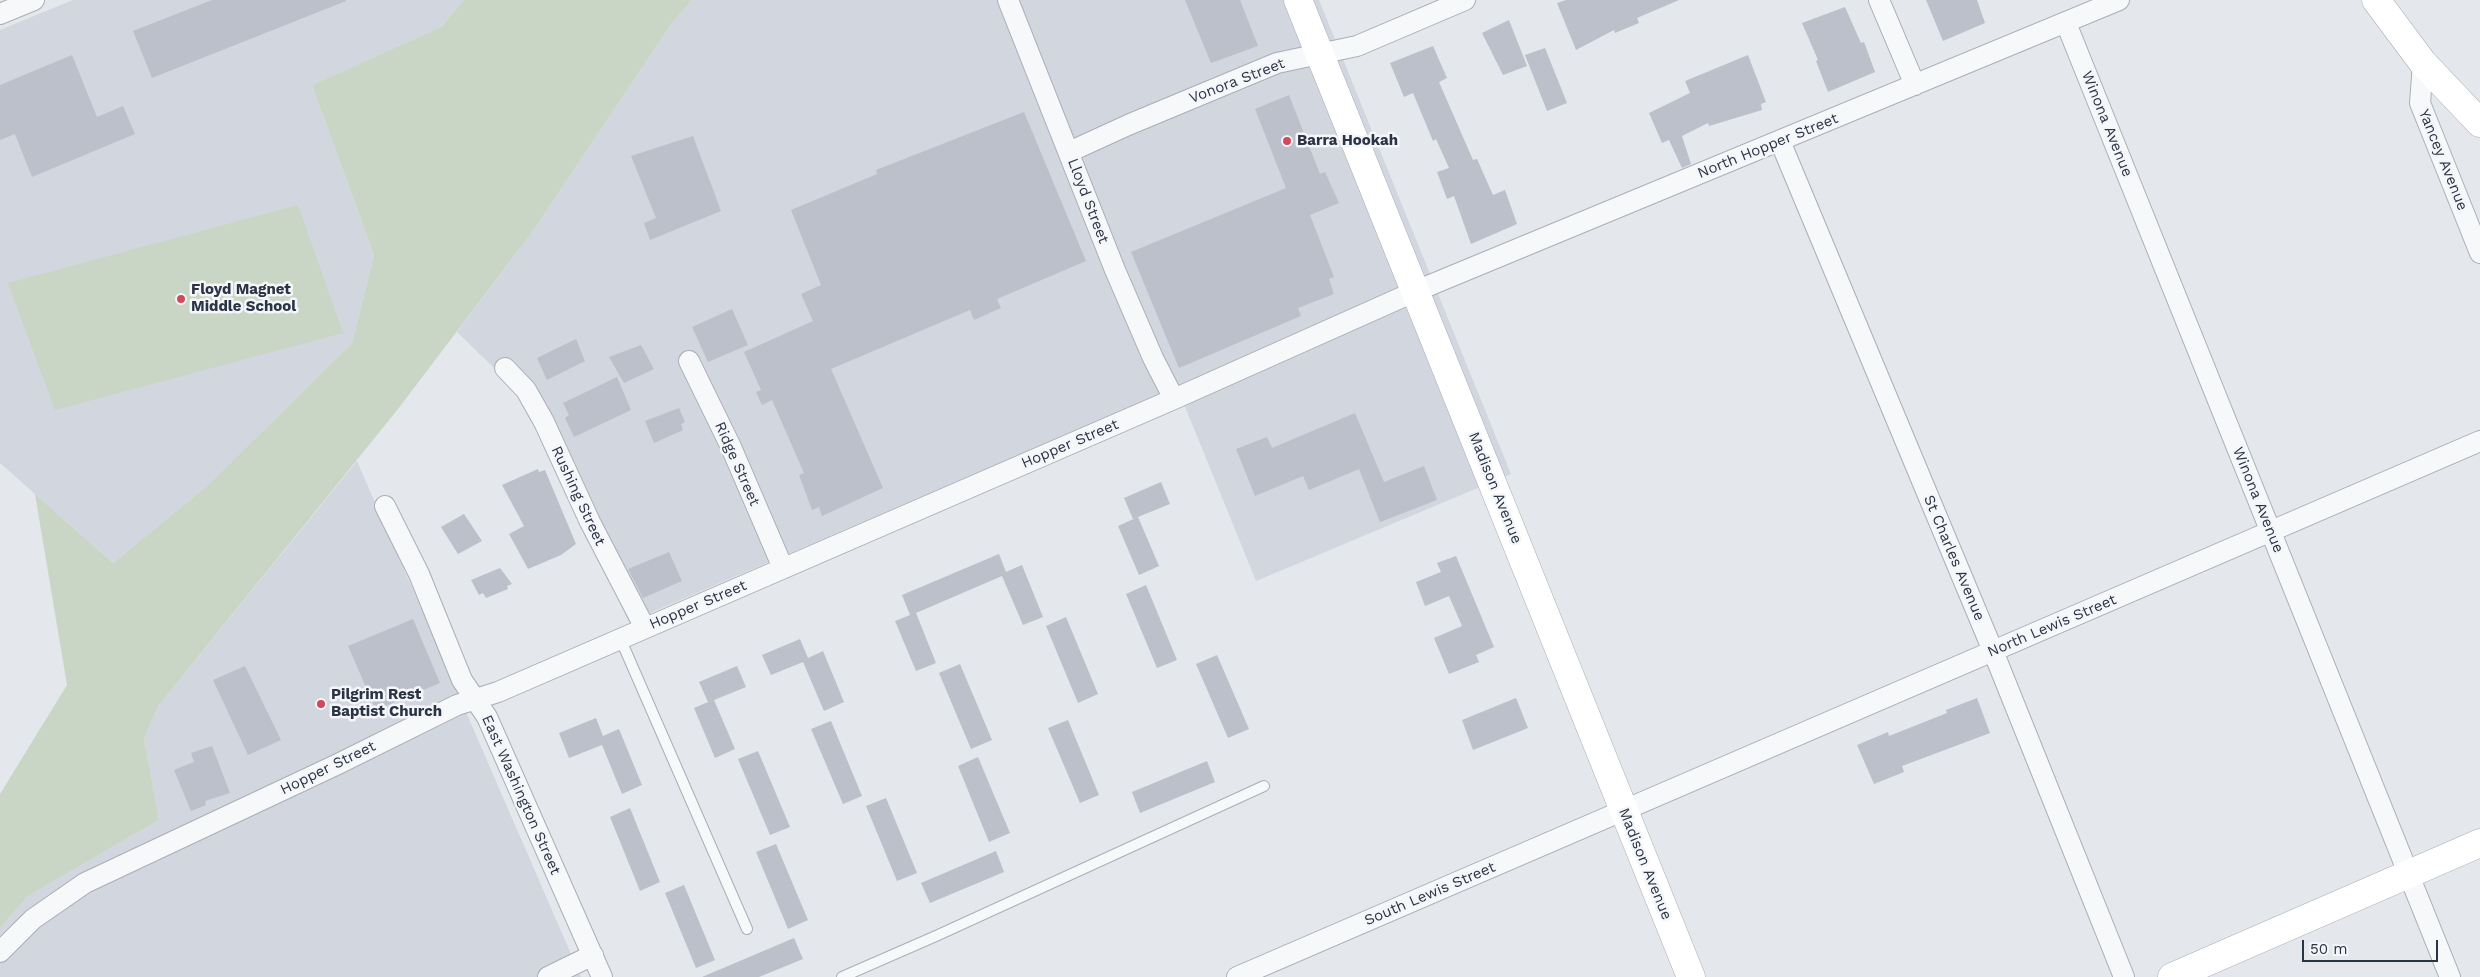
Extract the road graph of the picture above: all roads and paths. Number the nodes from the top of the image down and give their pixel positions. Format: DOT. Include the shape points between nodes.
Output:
graph roads {
  1 [pos="34,0"];
  2 [pos="1008,0"];
  3 [pos="1298,0"];
  4 [pos="1465,0"];
  5 [pos="1879,0"];
  6 [pos="2120,0"];
  7 [pos="2376,0"];
  8 [pos="0,14"];
  9 [pos="2066,23"];
  10 [pos="1319,53"];
  11 [pos="2422,63"];
  12 [pos="1915,85"];
  13 [pos="2480,123"];
  14 [pos="1780,141"];
  15 [pos="1069,152"];
  16 [pos="2480,253"];
  17 [pos="1416,291"];
  18 [pos="689,361"];
  19 [pos="505,368"];
  20 [pos="1174,399"];
  21 [pos="2480,441"];
  22 [pos="386,506"];
  23 [pos="2271,532"];
  24 [pos="783,568"];
  25 [pos="645,628"];
  26 [pos="620,638"];
  27 [pos="1993,651"];
  28 [pos="475,700"];
  29 [pos="1264,786"];
  30 [pos="1624,810"];
  31 [pos="2480,843"];
  32 [pos="2408,874"];
  33 [pos="746,928"];
  34 [pos="0,952"];
  35 [pos="593,955"];
  36 [pos="548,977"];
  37 [pos="602,977"];
  38 [pos="842,977"];
  39 [pos="1237,977"];
  40 [pos="1691,977"];
  41 [pos="2124,977"];
  42 [pos="2172,977"];
  43 [pos="2450,977"];
  1 -- 8 [label="street"];
  2 -- 15 [label="street, Lloyd Street"];
  3 -- 10 [label="main road, Madison Avenue"];
  4 -- 10 [label="street, Vonora Street" via="1356,46"];
  5 -- 12 [label="street"];
  6 -- 9 [label="street, North Hopper Street"];
  7 -- 11 [label="main road"];
  9 -- 12 [label="street, North Hopper Street"];
  9 -- 23 [label="street, Winona Avenue"];
  10 -- 15 [label="street, Vonora Street" via="1278,63 1128,124"];
  10 -- 17 [label="main road, Madison Avenue"];
  11 -- 13 [label="main road"];
  11 -- 16 [label="street, Yancey Avenue" via="2420,103"];
  12 -- 14 [label="street, North Hopper Street"];
  14 -- 17 [label="street, North Hopper Street"];
  14 -- 27 [label="street, St Charles Avenue"];
  15 -- 20 [label="street, Lloyd Street" via="1115,270"];
  17 -- 20 [label="street, Hopper Street"];
  17 -- 30 [label="main road, Madison Avenue"];
  18 -- 24 [label="street, Ridge Street" via="732,447"];
  19 -- 25 [label="street, Rushing Street" via="526,390 544,422 590,522"];
  20 -- 24 [label="street, Hopper Street"];
  21 -- 23 [label="street, North Lewis Street"];
  22 -- 28 [label="street, East Washington Street" via="419,574 462,680"];
  23 -- 27 [label="street, North Lewis Street"];
  23 -- 32 [label="street, Winona Avenue"];
  24 -- 25 [label="street, Hopper Street"];
  25 -- 26 [label="street, Hopper Street"];
  26 -- 28 [label="street, Hopper Street"];
  26 -- 33 [label="lane"];
  27 -- 30 [label="street, North Lewis Street"];
  27 -- 41 [label="street, St Charles Avenue"];
  28 -- 34 [label="street, Hopper Street" via="457,705 85,883 33,919"];
  28 -- 35 [label="street, East Washington Street" via="487,717"];
  29 -- 38 [label="lane"];
  30 -- 39 [label="street, South Lewis Street"];
  30 -- 40 [label="main road, Madison Avenue"];
  31 -- 32 [label="main road"];
  32 -- 42 [label="main road"];
  32 -- 43 [label="street, Winona Avenue"];
  35 -- 36 [label="street"];
  35 -- 37 [label="street, East Washington Street"];
}
